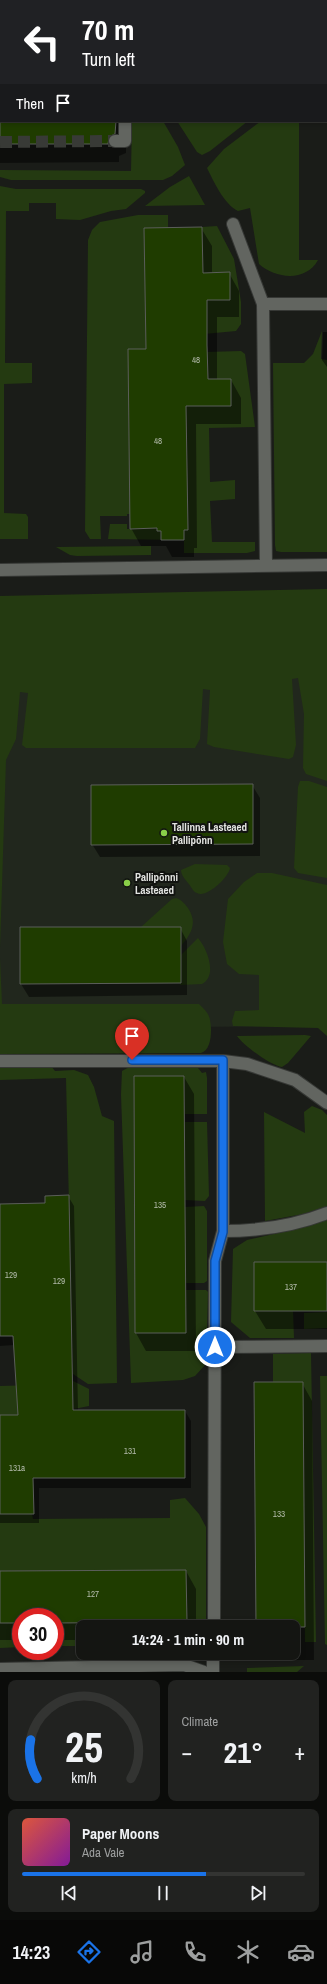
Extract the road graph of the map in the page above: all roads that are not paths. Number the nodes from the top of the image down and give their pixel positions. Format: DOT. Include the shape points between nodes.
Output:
graph roads {
  1 [pos="125,122"];
  2 [pos="115,141"];
  3 [pos="233,224"];
  4 [pos="263,304"];
  5 [pos="327,304"];
  6 [pos="266,565"];
  7 [pos="327,565"];
  8 [pos="0,570"];
  9 [pos="223,1060"];
  10 [pos="0,1061"];
  11 [pos="327,1103"];
  12 [pos="327,1213"];
  13 [pos="223,1232"];
  14 [pos="327,1346"];
  15 [pos="215,1347"];
  16 [pos="214,1620"];
  17 [pos="214,1660"];
  18 [pos="0,1670"];
  19 [pos="204,1672"];
  20 [pos="213,1672"];
  1 -- 2 [label="street" via="125,141"];
  3 -- 4 [label="street"];
  4 -- 5 [label="street"];
  4 -- 6 [label="street"];
  6 -- 7 [label="street"];
  6 -- 8 [label="street"];
  9 -- 10 [label="street"];
  9 -- 11 [label="street" via="247,1064 295,1080"];
  9 -- 13 [label="street"];
  12 -- 13 [label="street" via="259,1231"];
  13 -- 15 [label="street" via="215,1261"];
  14 -- 15 [label="street"];
  15 -- 16 [label="street"];
  17 -- 20 [label="street"];
  18 -- 19 [label="street" via="184,1665"];
}
